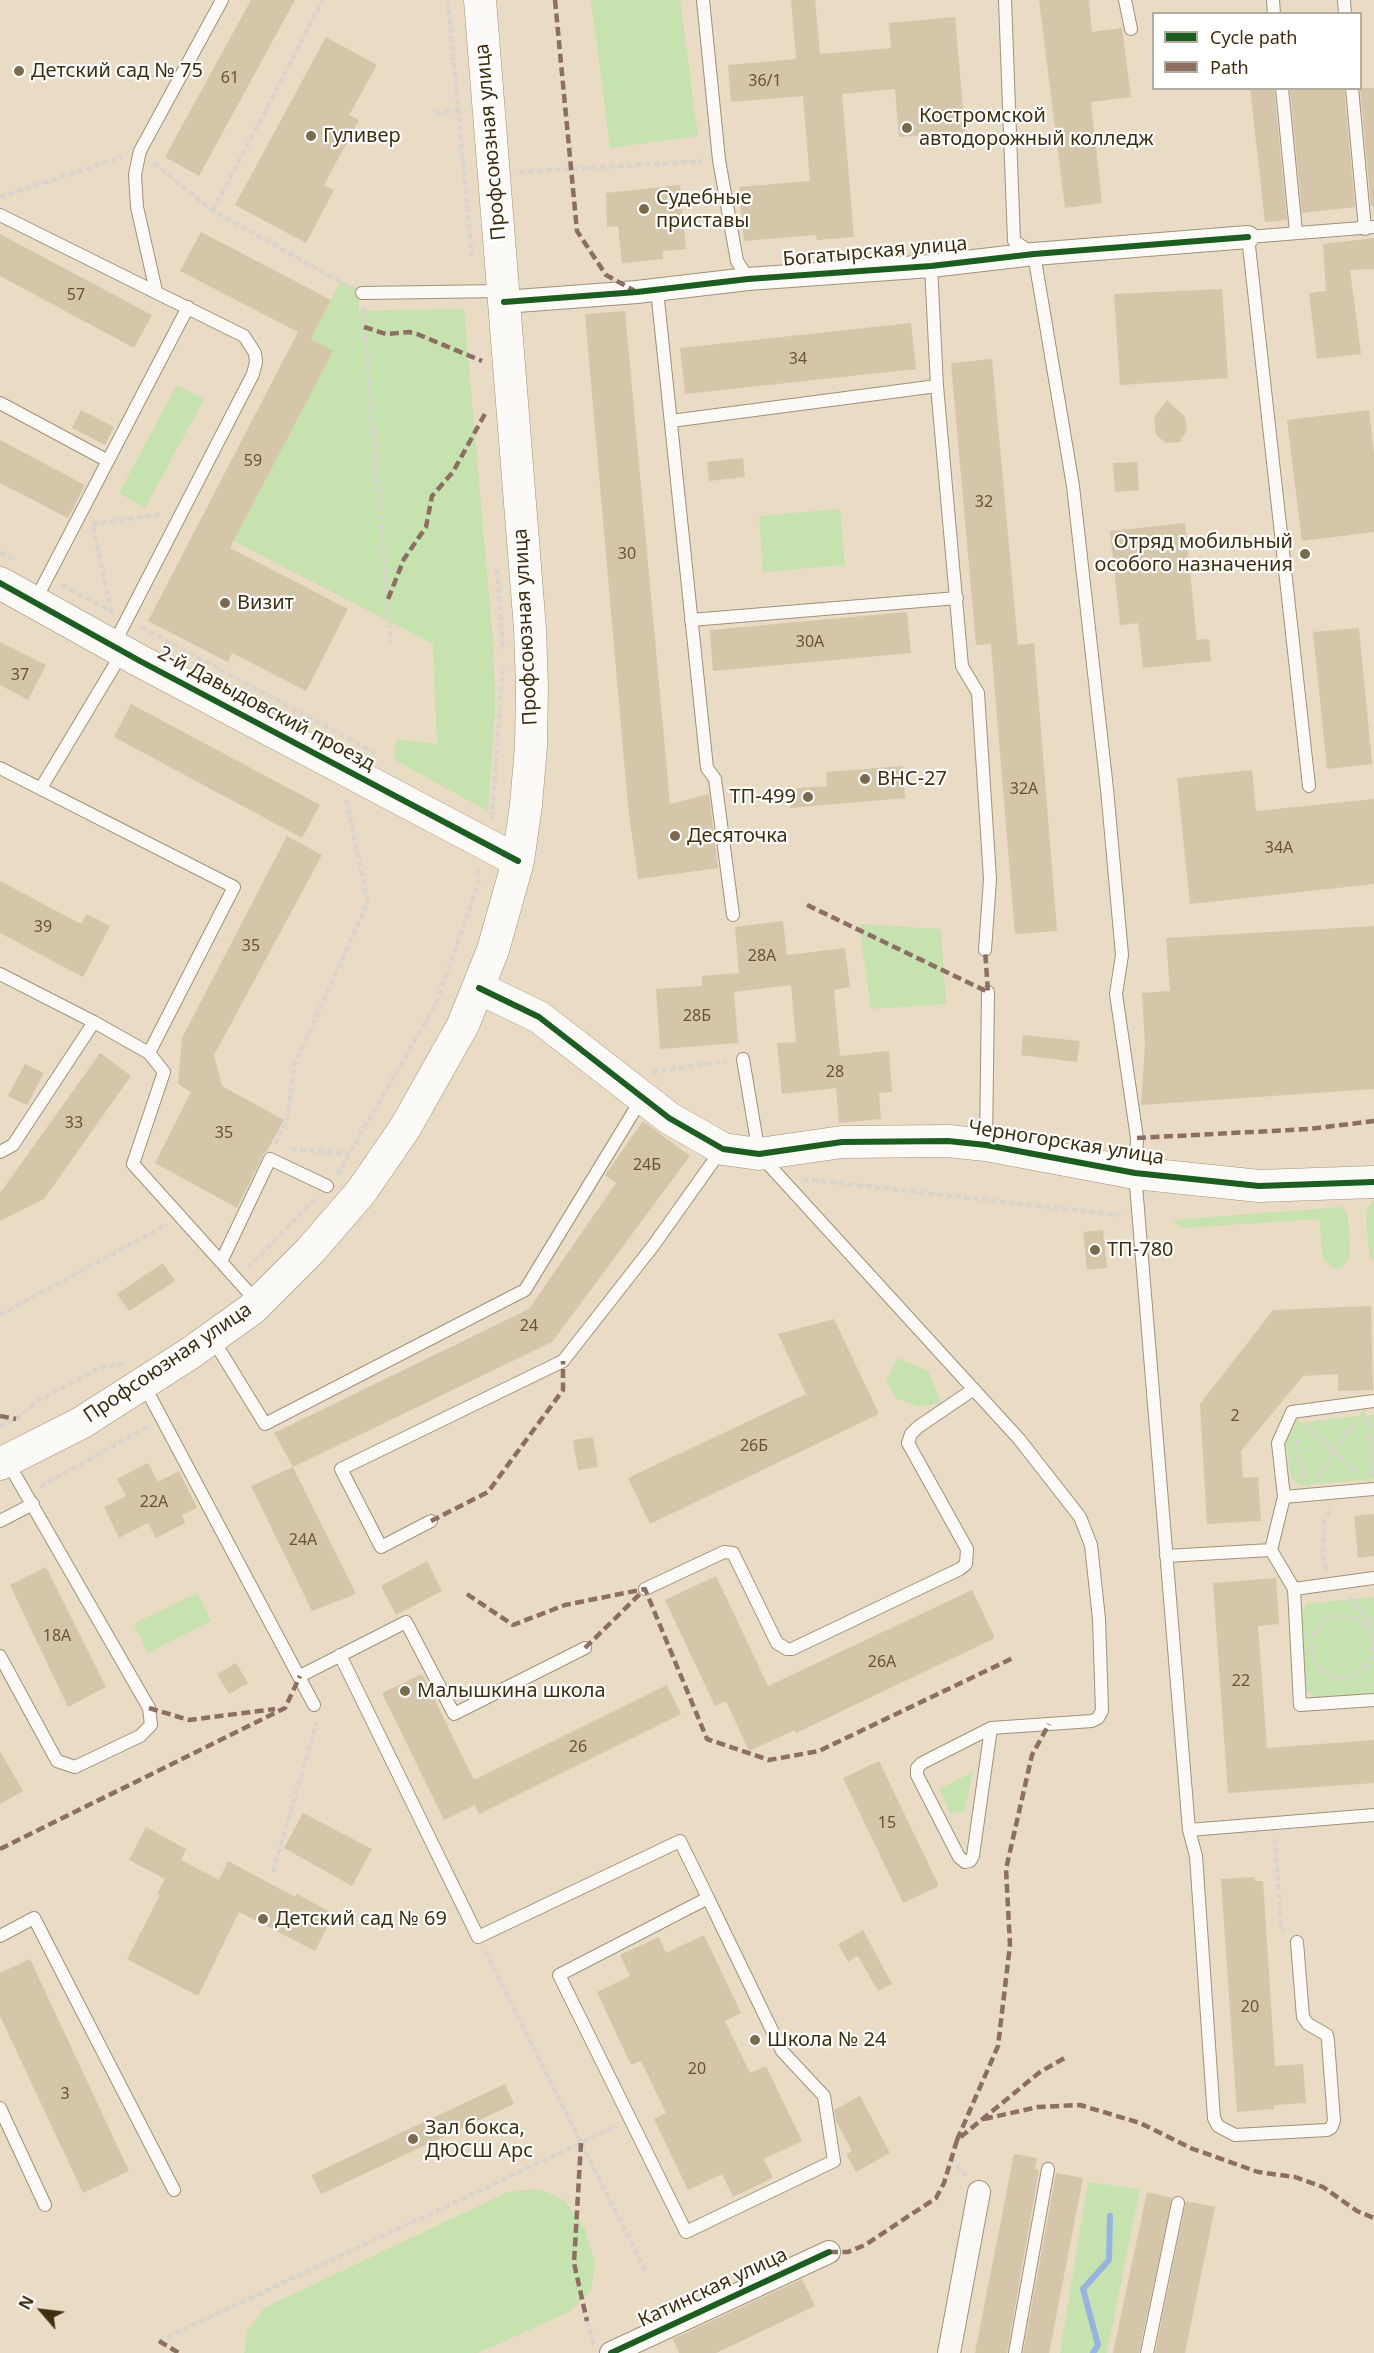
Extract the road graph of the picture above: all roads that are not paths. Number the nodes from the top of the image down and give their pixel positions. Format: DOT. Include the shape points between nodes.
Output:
graph roads {
  1 [pos="222,0"];
  2 [pos="480,0"];
  3 [pos="703,0"];
  4 [pos="1005,0"];
  5 [pos="1125,0"];
  6 [pos="1131,29"];
  7 [pos="1282,90"];
  8 [pos="1352,90"];
  9 [pos="0,215"];
  10 [pos="1369,228"];
  11 [pos="1296,232"];
  12 [pos="1248,237"];
  13 [pos="1034,254"];
  14 [pos="931,266"];
  15 [pos="748,279"];
  16 [pos="657,290"];
  17 [pos="156,291"];
  18 [pos="362,293"];
  19 [pos="494,295"];
  20 [pos="188,307"];
  21 [pos="937,386"];
  22 [pos="0,403"];
  23 [pos="671,421"];
  24 [pos="108,461"];
  25 [pos="0,583"];
  26 [pos="41,590"];
  27 [pos="957,598"];
  28 [pos="691,620"];
  29 [pos="121,639"];
  30 [pos="0,768"];
  31 [pos="1309,786"];
  32 [pos="41,788"];
  33 [pos="518,861"];
  34 [pos="733,915"];
  35 [pos="985,950"];
  36 [pos="0,974"];
  37 [pos="478,988"];
  38 [pos="988,992"];
  39 [pos="94,1023"];
  40 [pos="149,1053"];
  41 [pos="743,1059"];
  42 [pos="644,1085"];
  43 [pos="986,1145"];
  44 [pos="723,1149"];
  45 [pos="0,1152"];
  46 [pos="768,1165"];
  47 [pos="1135,1173"];
  48 [pos="1374,1182"];
  49 [pos="327,1186"];
  50 [pos="221,1262"];
  51 [pos="248,1291"];
  52 [pos="212,1338"];
  53 [pos="136,1374"];
  54 [pos="974,1389"];
  55 [pos="1370,1401"];
  56 [pos="3,1462"];
  57 [pos="1373,1489"];
  58 [pos="1284,1497"];
  59 [pos="29,1500"];
  60 [pos="0,1521"];
  61 [pos="431,1521"];
  62 [pos="1272,1550"];
  63 [pos="1166,1556"];
  64 [pos="1374,1578"];
  65 [pos="645,1589"];
  66 [pos="1294,1589"];
  67 [pos="585,1648"];
  68 [pos="340,1655"];
  69 [pos="0,1656"];
  70 [pos="300,1676"];
  71 [pos="1374,1700"];
  72 [pos="314,1705"];
  73 [pos="991,1728"];
  74 [pos="1374,1815"];
  75 [pos="1189,1830"];
  76 [pos="708,1898"];
  77 [pos="0,1936"];
  78 [pos="1297,1942"];
  79 [pos="0,2108"];
  80 [pos="1048,2169"];
  81 [pos="174,2190"];
  82 [pos="979,2192"];
  83 [pos="1178,2203"];
  84 [pos="45,2205"];
  85 [pos="829,2252"];
  86 [pos="611,2353"];
  87 [pos="948,2353"];
  88 [pos="1015,2353"];
  89 [pos="1147,2353"];
  1 -- 17 [label="lane" via="140,151 135,175 137,207"];
  2 -- 19 [label="main road, Профсоюзная улица" via="494,174"];
  3 -- 15 [label="lane" via="719,160 737,261"];
  4 -- 13 [label="lane" via="1014,241"];
  5 -- 6 [label="lane"];
  7 -- 11 [label="lane"];
  8 -- 10 [label="lane"];
  9 -- 17 [label="lane"];
  10 -- 11 [label="lane"];
  11 -- 12 [label="lane"];
  12 -- 13 [label="street, Богатырская улица"];
  12 -- 31 [label="lane"];
  13 -- 14 [label="street, Богатырская улица"];
  13 -- 47 [label="lane" via="1073,486 1107,789 1122,955 1116,994 1137,1138"];
  14 -- 15 [label="street, Богатырская улица"];
  14 -- 21 [label="lane"];
  15 -- 16 [label="street, Богатырская улица"];
  16 -- 19 [label="street, Богатырская улица"];
  16 -- 23 [label="lane"];
  17 -- 20 [label="lane"];
  18 -- 19 [label="lane"];
  19 -- 33 [label="main road, Профсоюзная улица" via="530,629 531,746"];
  20 -- 24 [label="lane"];
  20 -- 29 [label="lane" via="244,336 255,352 256,362"];
  21 -- 23 [label="lane"];
  21 -- 27 [label="lane"];
  22 -- 24 [label="lane"];
  23 -- 28 [label="lane"];
  24 -- 26 [label="lane"];
  25 -- 26 [label="main road, 2-й Давыдовский проезд"];
  26 -- 29 [label="main road, 2-й Давыдовский проезд"];
  27 -- 28 [label="lane"];
  27 -- 35 [label="lane" via="962,666 978,693 990,879"];
  28 -- 34 [label="lane" via="707,768 715,779"];
  29 -- 32 [label="lane"];
  29 -- 33 [label="main road, 2-й Давыдовский проезд"];
  30 -- 32 [label="lane"];
  32 -- 40 [label="lane" via="234,887"];
  33 -- 37 [label="main road, Профсоюзная улица"];
  36 -- 39 [label="lane"];
  37 -- 42 [label="main road, Черногорская улица" via="539,1017"];
  37 -- 51 [label="main road, Профсоюзная улица" via="463,1025 405,1128 361,1192 310,1251"];
  38 -- 43 [label="lane"];
  39 -- 40 [label="lane"];
  39 -- 45 [label="lane" via="13,1145"];
  40 -- 50 [label="lane" via="164,1072 133,1164"];
  41 -- 46 [label="lane"];
  42 -- 44 [label="main road, Черногорская улица" via="669,1118"];
  42 -- 52 [label="lane" via="525,1290 265,1424"];
  43 -- 46 [label="main road, Черногорская улица" via="948,1141 842,1142"];
  43 -- 47 [label="main road, Черногорская улица"];
  44 -- 46 [label="main road, Черногорская улица"];
  44 -- 61 [label="lane" via="563,1361 342,1469 381,1547"];
  46 -- 54 [label="lane"];
  47 -- 48 [label="main road, Черногорская улица" via="1259,1186"];
  47 -- 63 [label="lane"];
  49 -- 50 [label="lane" via="270,1159"];
  50 -- 51 [label="lane"];
  51 -- 52 [label="main road, Профсоюзная улица"];
  52 -- 53 [label="main road, Профсоюзная улица"];
  53 -- 56 [label="main road, Профсоюзная улица" via="81,1423"];
  53 -- 70 [label="lane"];
  54 -- 65 [label="lane" via="918,1427 908,1443 967,1549 966,1564 960,1569 792,1649 777,1643 733,1553 724,1552"];
  54 -- 73 [label="lane" via="1080,1517 1091,1545 1099,1619 1102,1711 1098,1718"];
  55 -- 58 [label="lane" via="1292,1412 1278,1443"];
  56 -- 59 [label="lane"];
  57 -- 58 [label="lane"];
  58 -- 62 [label="lane"];
  59 -- 60 [label="lane"];
  59 -- 69 [label="lane" via="149,1708 151,1725 140,1736 75,1767 57,1761"];
  62 -- 63 [label="lane"];
  62 -- 66 [label="lane"];
  63 -- 75 [label="lane"];
  64 -- 66 [label="lane"];
  66 -- 71 [label="lane" via="1300,1705"];
  67 -- 68 [label="lane" via="454,1714 406,1622"];
  68 -- 70 [label="lane"];
  68 -- 76 [label="lane" via="478,1937 680,1842"];
  70 -- 72 [label="lane"];
  73 -- 73 [label="lane" via="917,1768 953,1847 965,1862 973,1856"];
  74 -- 75 [label="lane"];
  75 -- 78 [label="lane" via="1196,1856 1214,2118 1218,2126 1235,2135 1327,2130 1334,2121 1327,2036 1303,2017"];
  76 -- 76 [label="lane" via="559,1975 686,2232 834,2162 824,2096 782,2051"];
  77 -- 81 [label="lane" via="34,1918"];
  79 -- 84 [label="lane"];
  80 -- 88 [label="lane"];
  82 -- 87 [label="street"];
  83 -- 89 [label="lane"];
  85 -- 86 [label="street, Катинская улица"];
}
